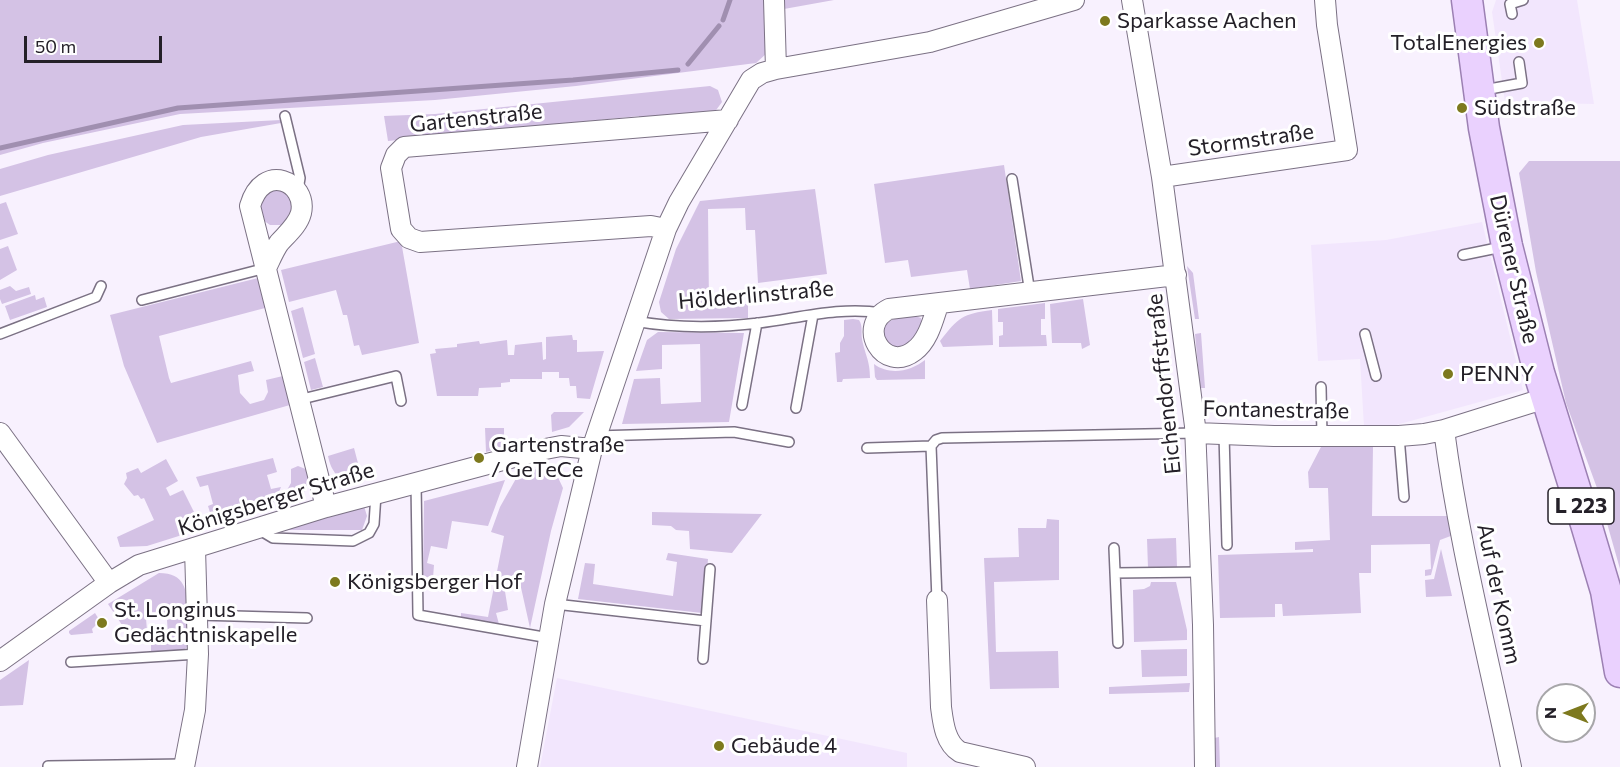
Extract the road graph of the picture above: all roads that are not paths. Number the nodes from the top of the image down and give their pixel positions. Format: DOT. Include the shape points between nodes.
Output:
graph roads {
  1 [pos="774,0"];
  2 [pos="1074,0"];
  3 [pos="1132,0"];
  4 [pos="1325,0"];
  5 [pos="1467,0"];
  6 [pos="1523,0"];
  7 [pos="1512,14"];
  8 [pos="1519,62"];
  9 [pos="776,69"];
  10 [pos="1478,90"];
  11 [pos="285,116"];
  12 [pos="728,120"];
  13 [pos="1162,177"];
  14 [pos="1012,179"];
  15 [pos="298,191"];
  16 [pos="666,229"];
  17 [pos="1507,246"];
  18 [pos="1463,255"];
  19 [pos="266,268"];
  20 [pos="1176,275"];
  21 [pos="101,286"];
  22 [pos="1030,293"];
  23 [pos="142,300"];
  24 [pos="938,305"];
  25 [pos="882,313"];
  26 [pos="813,315"];
  27 [pos="634,321"];
  28 [pos="757,323"];
  29 [pos="0,334"];
  30 [pos="1365,334"];
  31 [pos="1376,376"];
  32 [pos="1321,387"];
  33 [pos="1546,398"];
  34 [pos="298,400"];
  35 [pos="401,401"];
  36 [pos="742,405"];
  37 [pos="796,408"];
  38 [pos="1444,430"];
  39 [pos="0,433"];
  40 [pos="1196,433"];
  41 [pos="1224,434"];
  42 [pos="1322,436"];
  43 [pos="1399,436"];
  44 [pos="594,442"];
  45 [pos="789,442"];
  46 [pos="931,446"];
  47 [pos="867,448"];
  48 [pos="416,483"];
  49 [pos="376,494"];
  50 [pos="1404,497"];
  51 [pos="326,507"];
  52 [pos="256,527"];
  53 [pos="1227,545"];
  54 [pos="195,548"];
  55 [pos="1114,548"];
  56 [pos="710,569"];
  57 [pos="1201,572"];
  58 [pos="1115,573"];
  59 [pos="109,583"];
  60 [pos="938,600"];
  61 [pos="562,605"];
  62 [pos="198,615"];
  63 [pos="307,618"];
  64 [pos="706,621"];
  65 [pos="549,638"];
  66 [pos="1118,643"];
  67 [pos="198,654"];
  68 [pos="703,660"];
  69 [pos="0,661"];
  70 [pos="71,662"];
  71 [pos="1620,672"];
  72 [pos="184,765"];
  73 [pos="48,766"];
  74 [pos="527,767"];
  75 [pos="1025,767"];
  76 [pos="1205,767"];
  77 [pos="1511,767"];
  1 -- 9 [label="street"];
  2 -- 9 [label="street" via="930,42"];
  3 -- 13 [label="street, Eichendorffstraße"];
  4 -- 13 [label="street, Stormstraße" via="1347,150"];
  5 -- 10 [label="main road, Dürener Straße / L 223"];
  6 -- 7 [label="lane" via="1510,4"];
  8 -- 10 [label="lane" via="1522,83"];
  9 -- 12 [label="street" via="751,80"];
  10 -- 17 [label="main road, Dürener Straße / L 223"];
  11 -- 15 [label="lane" via="300,178"];
  12 -- 16 [label="street"];
  12 -- 16 [label="street, Gartenstraße" via="404,147 391,168 401,229 420,242 651,226"];
  13 -- 20 [label="street, Eichendorffstraße"];
  14 -- 22 [label="lane"];
  15 -- 19 [label="street" via="300,215"];
  15 -- 19 [label="street" via="284,181 272,180 254,194 250,206"];
  16 -- 27 [label="street"];
  17 -- 18 [label="lane"];
  17 -- 33 [label="main road, Dürener Straße / L 223"];
  19 -- 23 [label="lane"];
  19 -- 34 [label="street"];
  20 -- 22 [label="street, Hölderlinstraße"];
  20 -- 40 [label="street, Eichendorffstraße"];
  21 -- 29 [label="lane" via="96,297"];
  22 -- 24 [label="street, Hölderlinstraße"];
  24 -- 25 [label="street, Hölderlinstraße"];
  24 -- 25 [label="street" via="919,346 914,352 899,356 885,355 876,342 874,328"];
  25 -- 26 [label="lane, Hölderlinstraße"];
  26 -- 28 [label="lane, Hölderlinstraße"];
  26 -- 37 [label="lane"];
  27 -- 28 [label="lane, Hölderlinstraße" via="660,326"];
  27 -- 44 [label="street"];
  28 -- 36 [label="lane"];
  30 -- 31 [label="lane"];
  32 -- 42 [label="lane"];
  33 -- 38 [label="street, Fontanestraße"];
  33 -- 71 [label="main road, Dürener Straße / L 223" via="1587,524"];
  34 -- 35 [label="lane" via="396,376"];
  34 -- 51 [label="street"];
  38 -- 43 [label="street, Fontanestraße"];
  38 -- 77 [label="street, Auf der Komm" via="1467,568"];
  39 -- 59 [label="street"];
  40 -- 41 [label="street, Fontanestraße"];
  40 -- 46 [label="lane, Fontanestraße" via="942,438"];
  40 -- 57 [label="street, Eichendorffstraße"];
  41 -- 42 [label="street, Fontanestraße"];
  41 -- 53 [label="lane"];
  42 -- 43 [label="street, Fontanestraße"];
  43 -- 50 [label="lane"];
  44 -- 45 [label="lane" via="734,432"];
  44 -- 48 [label="street, Königsberger Straße" via="540,450"];
  44 -- 61 [label="street"];
  46 -- 47 [label="lane, Fontanestraße"];
  46 -- 60 [label="lane"];
  48 -- 49 [label="street, Königsberger Straße"];
  48 -- 65 [label="lane" via="418,615"];
  49 -- 51 [label="street, Königsberger Straße"];
  49 -- 52 [label="lane" via="374,524 369,533 353,541 273,538"];
  51 -- 52 [label="street, Königsberger Straße"];
  52 -- 54 [label="street, Königsberger Straße"];
  54 -- 59 [label="street, Königsberger Straße" via="139,565"];
  54 -- 62 [label="street"];
  55 -- 58 [label="lane"];
  56 -- 64 [label="lane"];
  57 -- 58 [label="lane"];
  57 -- 76 [label="street, Eichendorffstraße"];
  58 -- 66 [label="lane"];
  59 -- 69 [label="street, Königsberger Straße"];
  60 -- 75 [label="street" via="940,706 953,748"];
  61 -- 64 [label="lane"];
  61 -- 65 [label="street"];
  62 -- 63 [label="lane"];
  62 -- 67 [label="street"];
  64 -- 68 [label="lane"];
  65 -- 74 [label="street"];
  67 -- 70 [label="lane"];
  67 -- 72 [label="street" via="195,710"];
  72 -- 73 [label="lane"];
}
